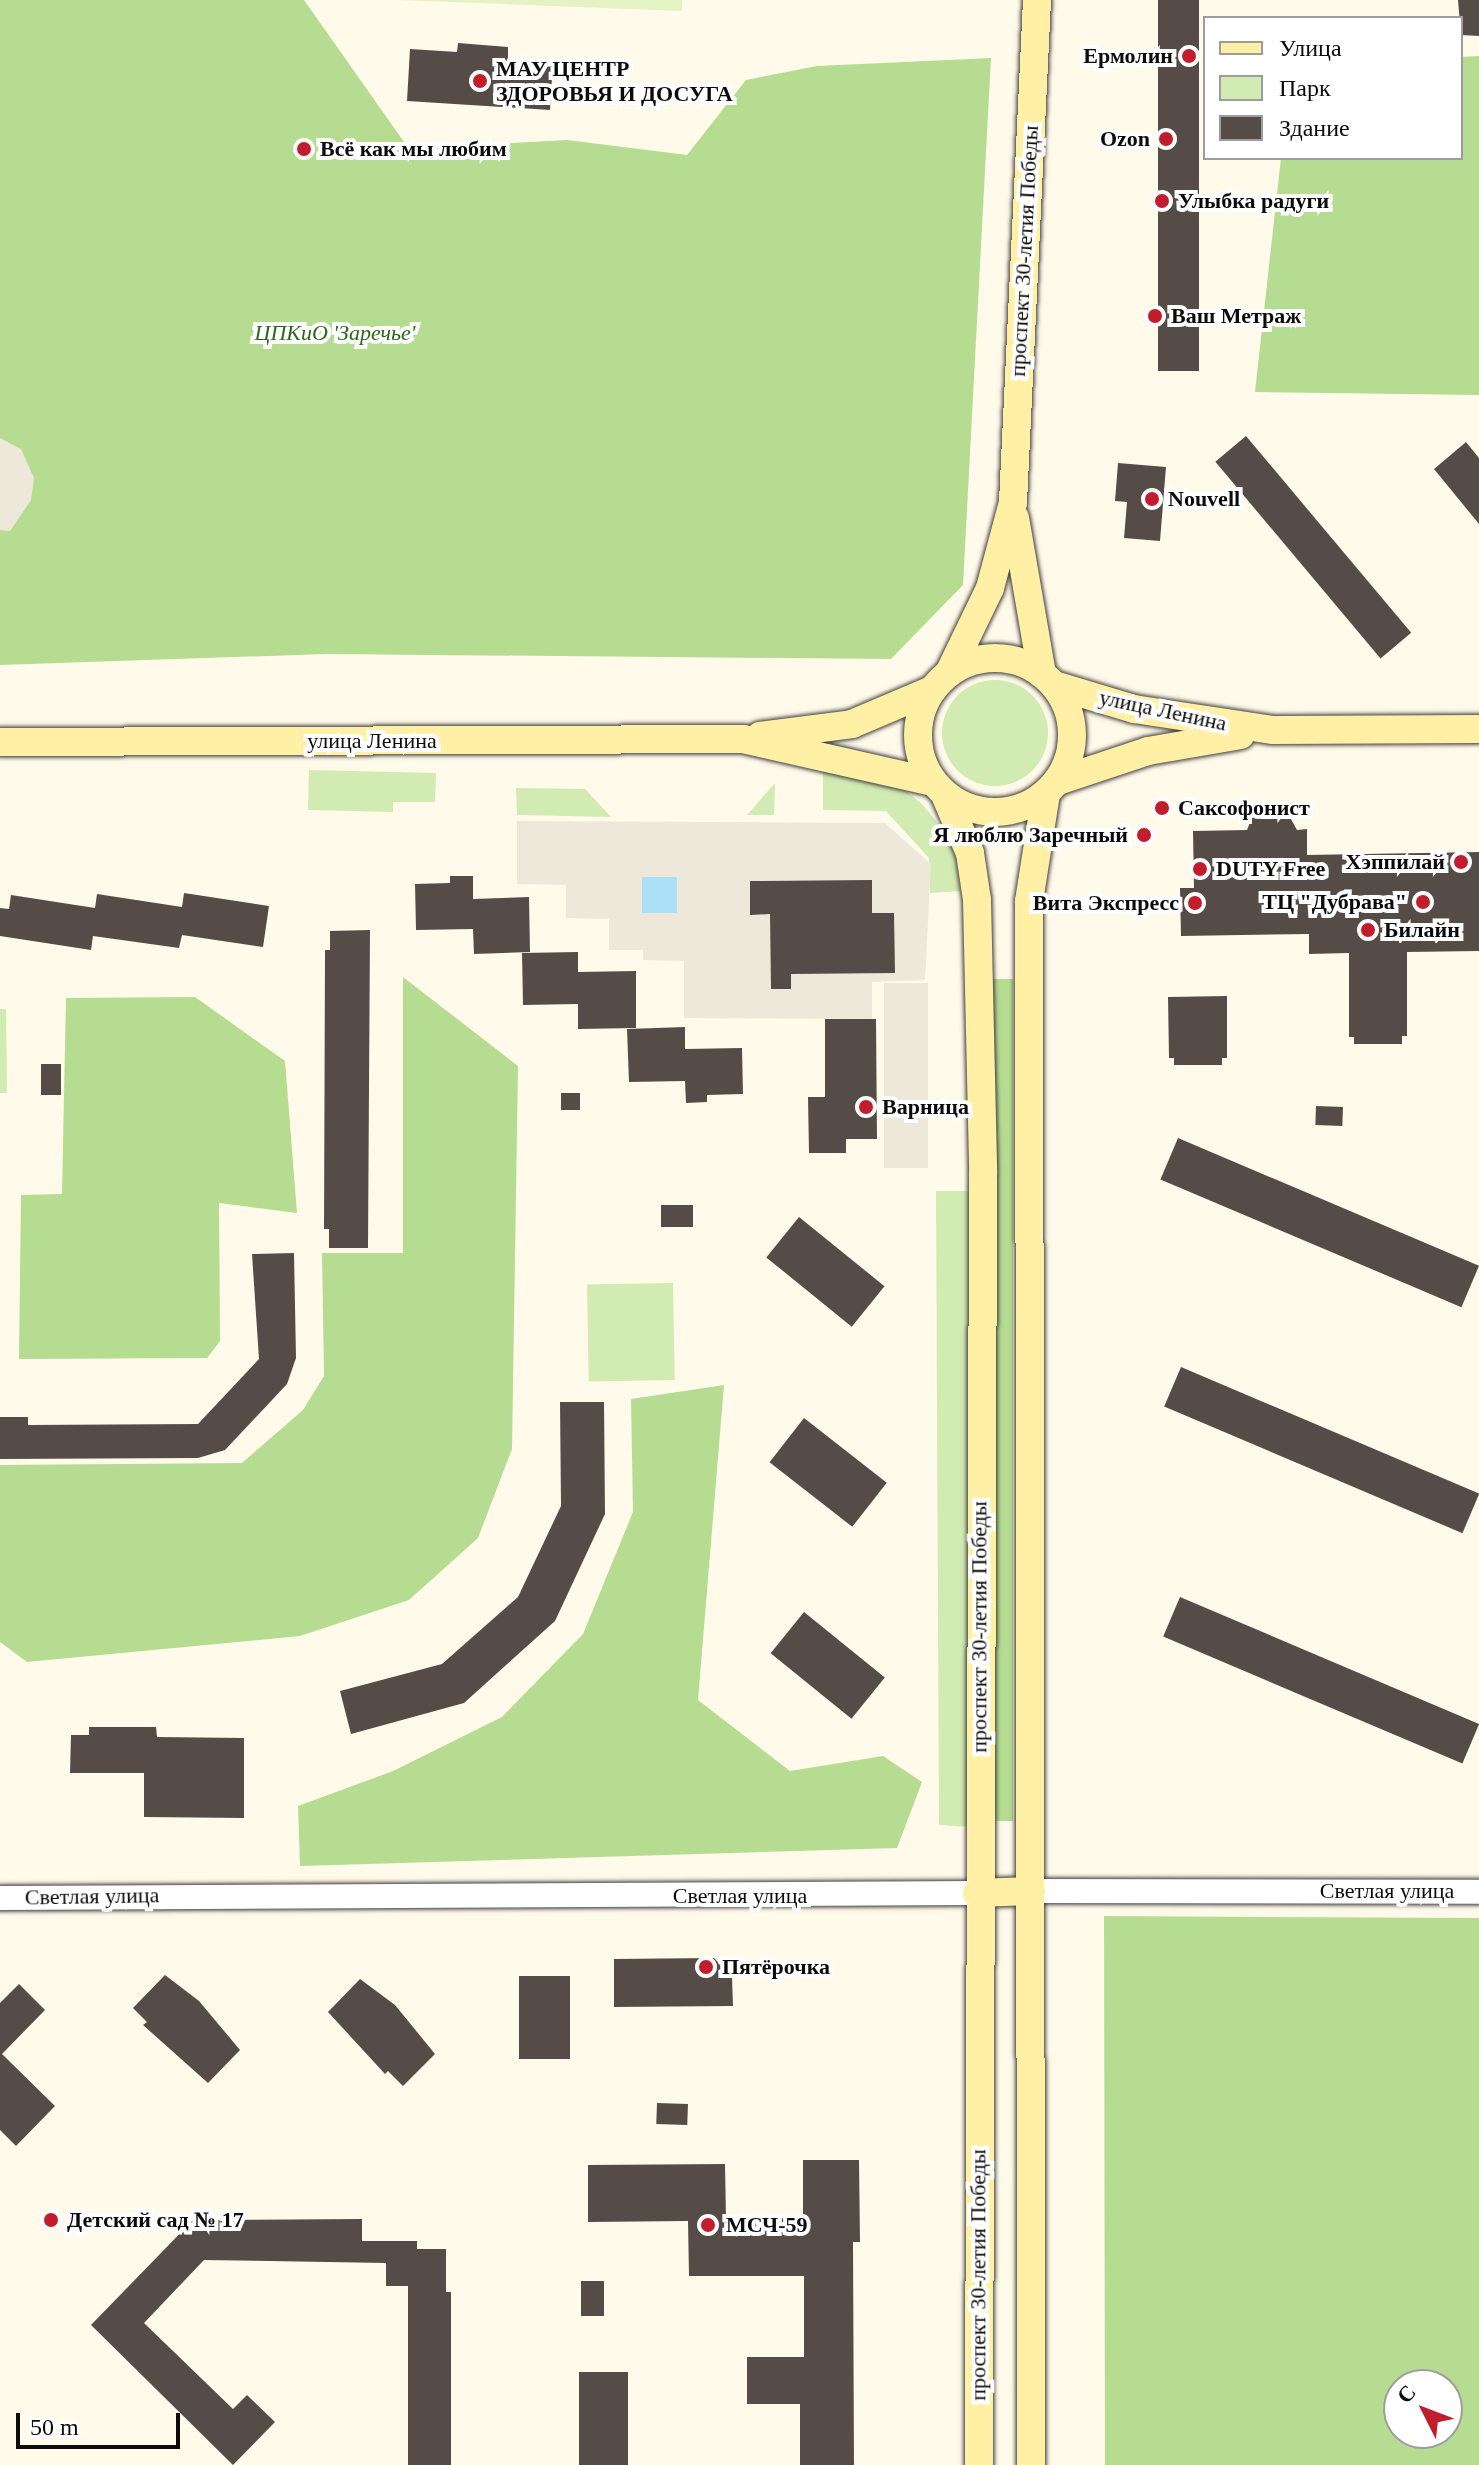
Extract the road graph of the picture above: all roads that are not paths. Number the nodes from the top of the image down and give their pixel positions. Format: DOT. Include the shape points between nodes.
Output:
graph roads {
  1 [pos="1037,0"];
  2 [pos="1013,502"];
  3 [pos="1048,679"];
  4 [pos="940,681"];
  5 [pos="1479,729"];
  6 [pos="1273,730"];
  7 [pos="743,739"];
  8 [pos="0,742"];
  9 [pos="939,788"];
  10 [pos="1052,788"];
  11 [pos="1031,1891"];
  12 [pos="1479,1892"];
  13 [pos="977,1893"];
  14 [pos="0,1898"];
  15 [pos="979,2465"];
  16 [pos="1031,2465"];
  1 -- 2 [label="main road, проспект 30-летия Победы"];
  2 -- 3 [label="main road, проспект 30-летия Победы"];
  2 -- 4 [label="main road, проспект 30-летия Победы" via="990,588"];
  3 -- 4 [label="main road" via="995,658"];
  3 -- 6 [label="main road, улица Ленина" via="1134,709"];
  3 -- 10 [label="main road" via="1067,707 1072,732 1069,758"];
  4 -- 7 [label="main road, улица Ленина" via="852,724"];
  4 -- 9 [label="main road" via="921,712 917,736"];
  5 -- 6 [label="main road, улица Ленина"];
  6 -- 10 [label="main road, улица Ленина" via="1148,751"];
  7 -- 8 [label="main road, улица Ленина"];
  7 -- 9 [label="main road, улица Ленина"];
  9 -- 10 [label="main road" via="968,808 996,813 1023,808"];
  9 -- 13 [label="main road, проспект 30-летия Победы" via="970,853 977,900 983,1174"];
  10 -- 11 [label="main road" via="1029,901"];
  11 -- 12 [label="street, Светлая улица"];
  11 -- 13 [label="main road, Светлая улица"];
  11 -- 16 [label="main road"];
  13 -- 14 [label="street, Светлая улица"];
  13 -- 15 [label="main road, проспект 30-летия Победы"];
}
